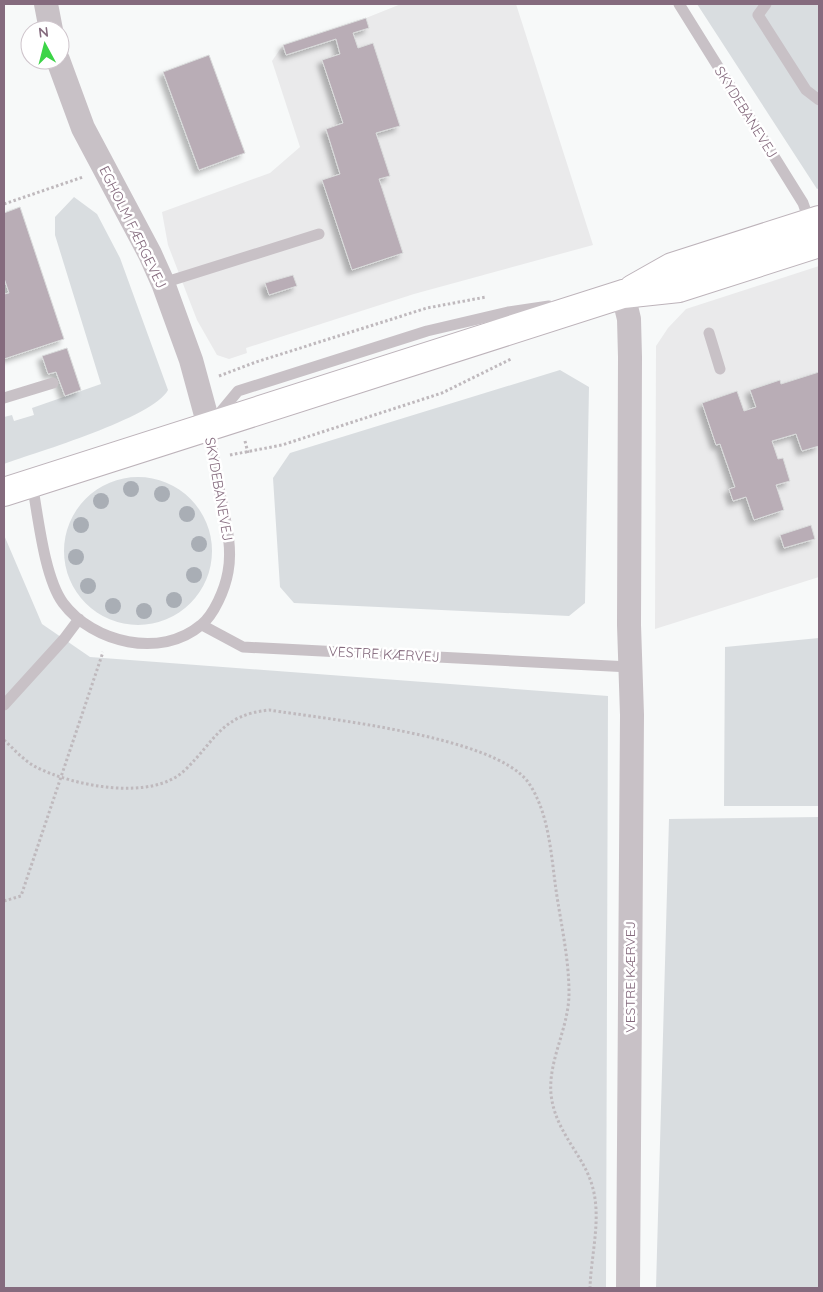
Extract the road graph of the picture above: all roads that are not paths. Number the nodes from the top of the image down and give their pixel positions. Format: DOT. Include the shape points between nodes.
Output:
graph roads {
  1 [pos="46,4"];
  2 [pos="678,4"];
  3 [pos="766,4"];
  4 [pos="49,20"];
  5 [pos="62,70"];
  6 [pos="819,100"];
  7 [pos="816,232"];
  8 [pos="319,234"];
  9 [pos="162,283"];
  10 [pos="623,294"];
  11 [pos="708,333"];
  12 [pos="720,369"];
  13 [pos="53,383"];
  14 [pos="4,398"];
  15 [pos="208,426"];
  16 [pos="32,483"];
  17 [pos="4,492"];
  18 [pos="79,619"];
  19 [pos="202,625"];
  20 [pos="630,667"];
  21 [pos="4,705"];
  22 [pos="628,1288"];
  1 -- 4 [label="street"];
  2 -- 7 [label="lane, SKYDEBANEVEJ" via="803,203"];
  3 -- 6 [label="lane" via="758,15 806,90"];
  5 -- 9 [label="street, EGHOLM FÆRGEVEJ" via="83,128"];
  7 -- 10 [label="street, SKYDEBANEVEJ" via="679,288"];
  8 -- 9 [label="lane"];
  9 -- 15 [label="street, EGHOLM FÆRGEVEJ" via="191,360"];
  10 -- 15 [label="street, SKYDEBANEVEJ"];
  10 -- 20 [label="street, VESTRE KÆRVEJ" via="630,357"];
  11 -- 12 [label="lane"];
  13 -- 14 [label="lane"];
  15 -- 16 [label="street, SKYDEBANEVEJ"];
  15 -- 19 [label="lane, SKYDEBANEVEJ" via="229,544 228,572 219,600"];
  16 -- 17 [label="street, SKYDEBANEVEJ"];
  16 -- 18 [label="lane, SKYDEBANEVEJ" via="53,584 63,602"];
  18 -- 19 [label="lane, SKYDEBANEVEJ" via="108,637 138,643 169,643"];
  18 -- 21 [label="lane"];
  19 -- 20 [label="lane, VESTRE KÆRVEJ" via="243,647"];
  20 -- 22 [label="street, VESTRE KÆRVEJ"];
}
